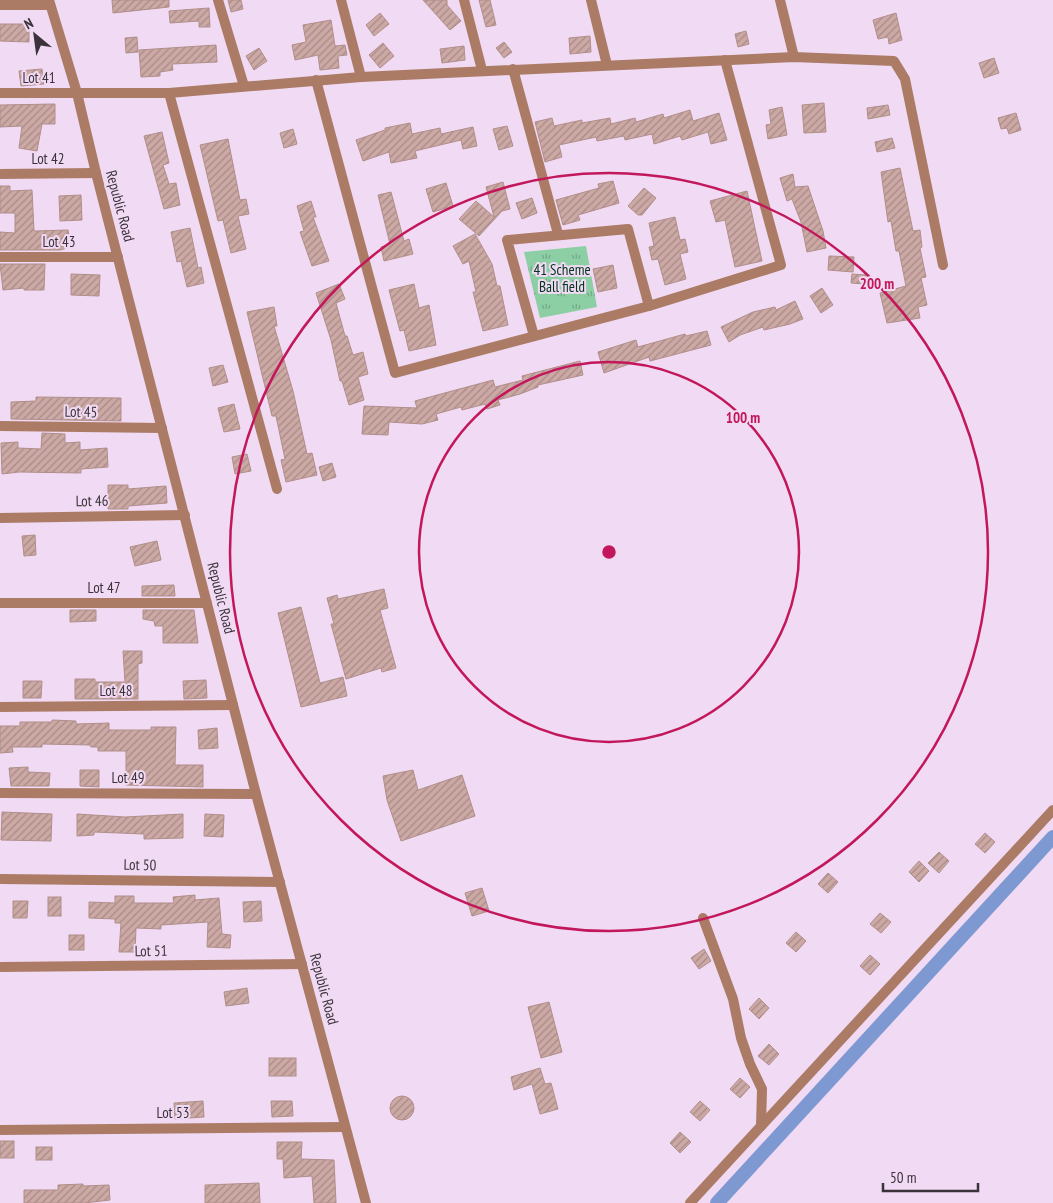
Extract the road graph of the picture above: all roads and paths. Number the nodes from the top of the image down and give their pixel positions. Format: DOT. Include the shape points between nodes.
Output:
graph roads {
  1 [pos="218,0"];
  2 [pos="341,0"];
  3 [pos="464,0"];
  4 [pos="591,0"];
  5 [pos="780,0"];
  6 [pos="50,3"];
  7 [pos="0,5"];
  8 [pos="794,57"];
  9 [pos="726,60"];
  10 [pos="607,65"];
  11 [pos="513,68"];
  12 [pos="482,70"];
  13 [pos="361,77"];
  14 [pos="316,80"];
  15 [pos="244,86"];
  16 [pos="77,92"];
  17 [pos="0,93"];
  18 [pos="169,93"];
  19 [pos="96,173"];
  20 [pos="0,174"];
  21 [pos="558,234"];
  22 [pos="0,257"];
  23 [pos="118,257"];
  24 [pos="943,265"];
  25 [pos="649,306"];
  26 [pos="534,336"];
  27 [pos="0,426"];
  28 [pos="162,428"];
  29 [pos="277,489"];
  30 [pos="185,515"];
  31 [pos="0,518"];
  32 [pos="0,603"];
  33 [pos="207,603"];
  34 [pos="233,705"];
  35 [pos="0,707"];
  36 [pos="0,793"];
  37 [pos="256,794"];
  38 [pos="1053,810"];
  39 [pos="0,879"];
  40 [pos="280,882"];
  41 [pos="703,918"];
  42 [pos="302,964"];
  43 [pos="0,968"];
  44 [pos="761,1126"];
  45 [pos="346,1127"];
  46 [pos="0,1130"];
  47 [pos="366,1203"];
  48 [pos="690,1203"];
  1 -- 15 [label="street"];
  2 -- 13 [label="street"];
  3 -- 12 [label="street"];
  4 -- 10 [label="street"];
  5 -- 8 [label="street"];
  6 -- 7 [label="street"];
  6 -- 16 [label="street, Republic Road"];
  8 -- 9 [label="street, Lot 41"];
  8 -- 24 [label="street, Lot 41" via="894,61 905,79"];
  9 -- 10 [label="street, Lot 41"];
  9 -- 25 [label="street" via="782,265"];
  10 -- 11 [label="street, Lot 41"];
  11 -- 12 [label="street, Lot 41"];
  11 -- 21 [label="street"];
  12 -- 13 [label="street, Lot 41"];
  13 -- 14 [label="street, Lot 41"];
  14 -- 15 [label="street, Lot 41"];
  14 -- 26 [label="street" via="395,373"];
  15 -- 18 [label="street, Lot 41"];
  16 -- 17 [label="street, Lot 41"];
  16 -- 18 [label="street, Lot 41"];
  16 -- 19 [label="street, Republic Road"];
  18 -- 29 [label="street"];
  19 -- 20 [label="street, Lot 42"];
  19 -- 23 [label="street, Republic Road"];
  21 -- 25 [label="street" via="628,229"];
  21 -- 26 [label="street" via="507,240"];
  22 -- 23 [label="street, Lot 43"];
  23 -- 28 [label="street, Republic Road"];
  25 -- 26 [label="street"];
  27 -- 28 [label="street, Lot 45"];
  28 -- 30 [label="street, Republic Road"];
  30 -- 31 [label="street, Lot 46"];
  30 -- 33 [label="street, Republic Road"];
  32 -- 33 [label="street, Lot 47"];
  33 -- 34 [label="street, Republic Road"];
  34 -- 35 [label="street, Lot 48"];
  34 -- 37 [label="street, Republic Road"];
  36 -- 37 [label="street, Lot 49"];
  37 -- 40 [label="street, Republic Road"];
  38 -- 44 [label="street"];
  39 -- 40 [label="street, Lot 50"];
  40 -- 42 [label="street, Republic Road"];
  41 -- 44 [label="street" via="733,999 741,1038 762,1089"];
  42 -- 43 [label="street, Lot 51"];
  42 -- 45 [label="street, Republic Road"];
  44 -- 48 [label="street"];
  45 -- 46 [label="street, Lot 53"];
  45 -- 47 [label="street, Republic Road"];
}
